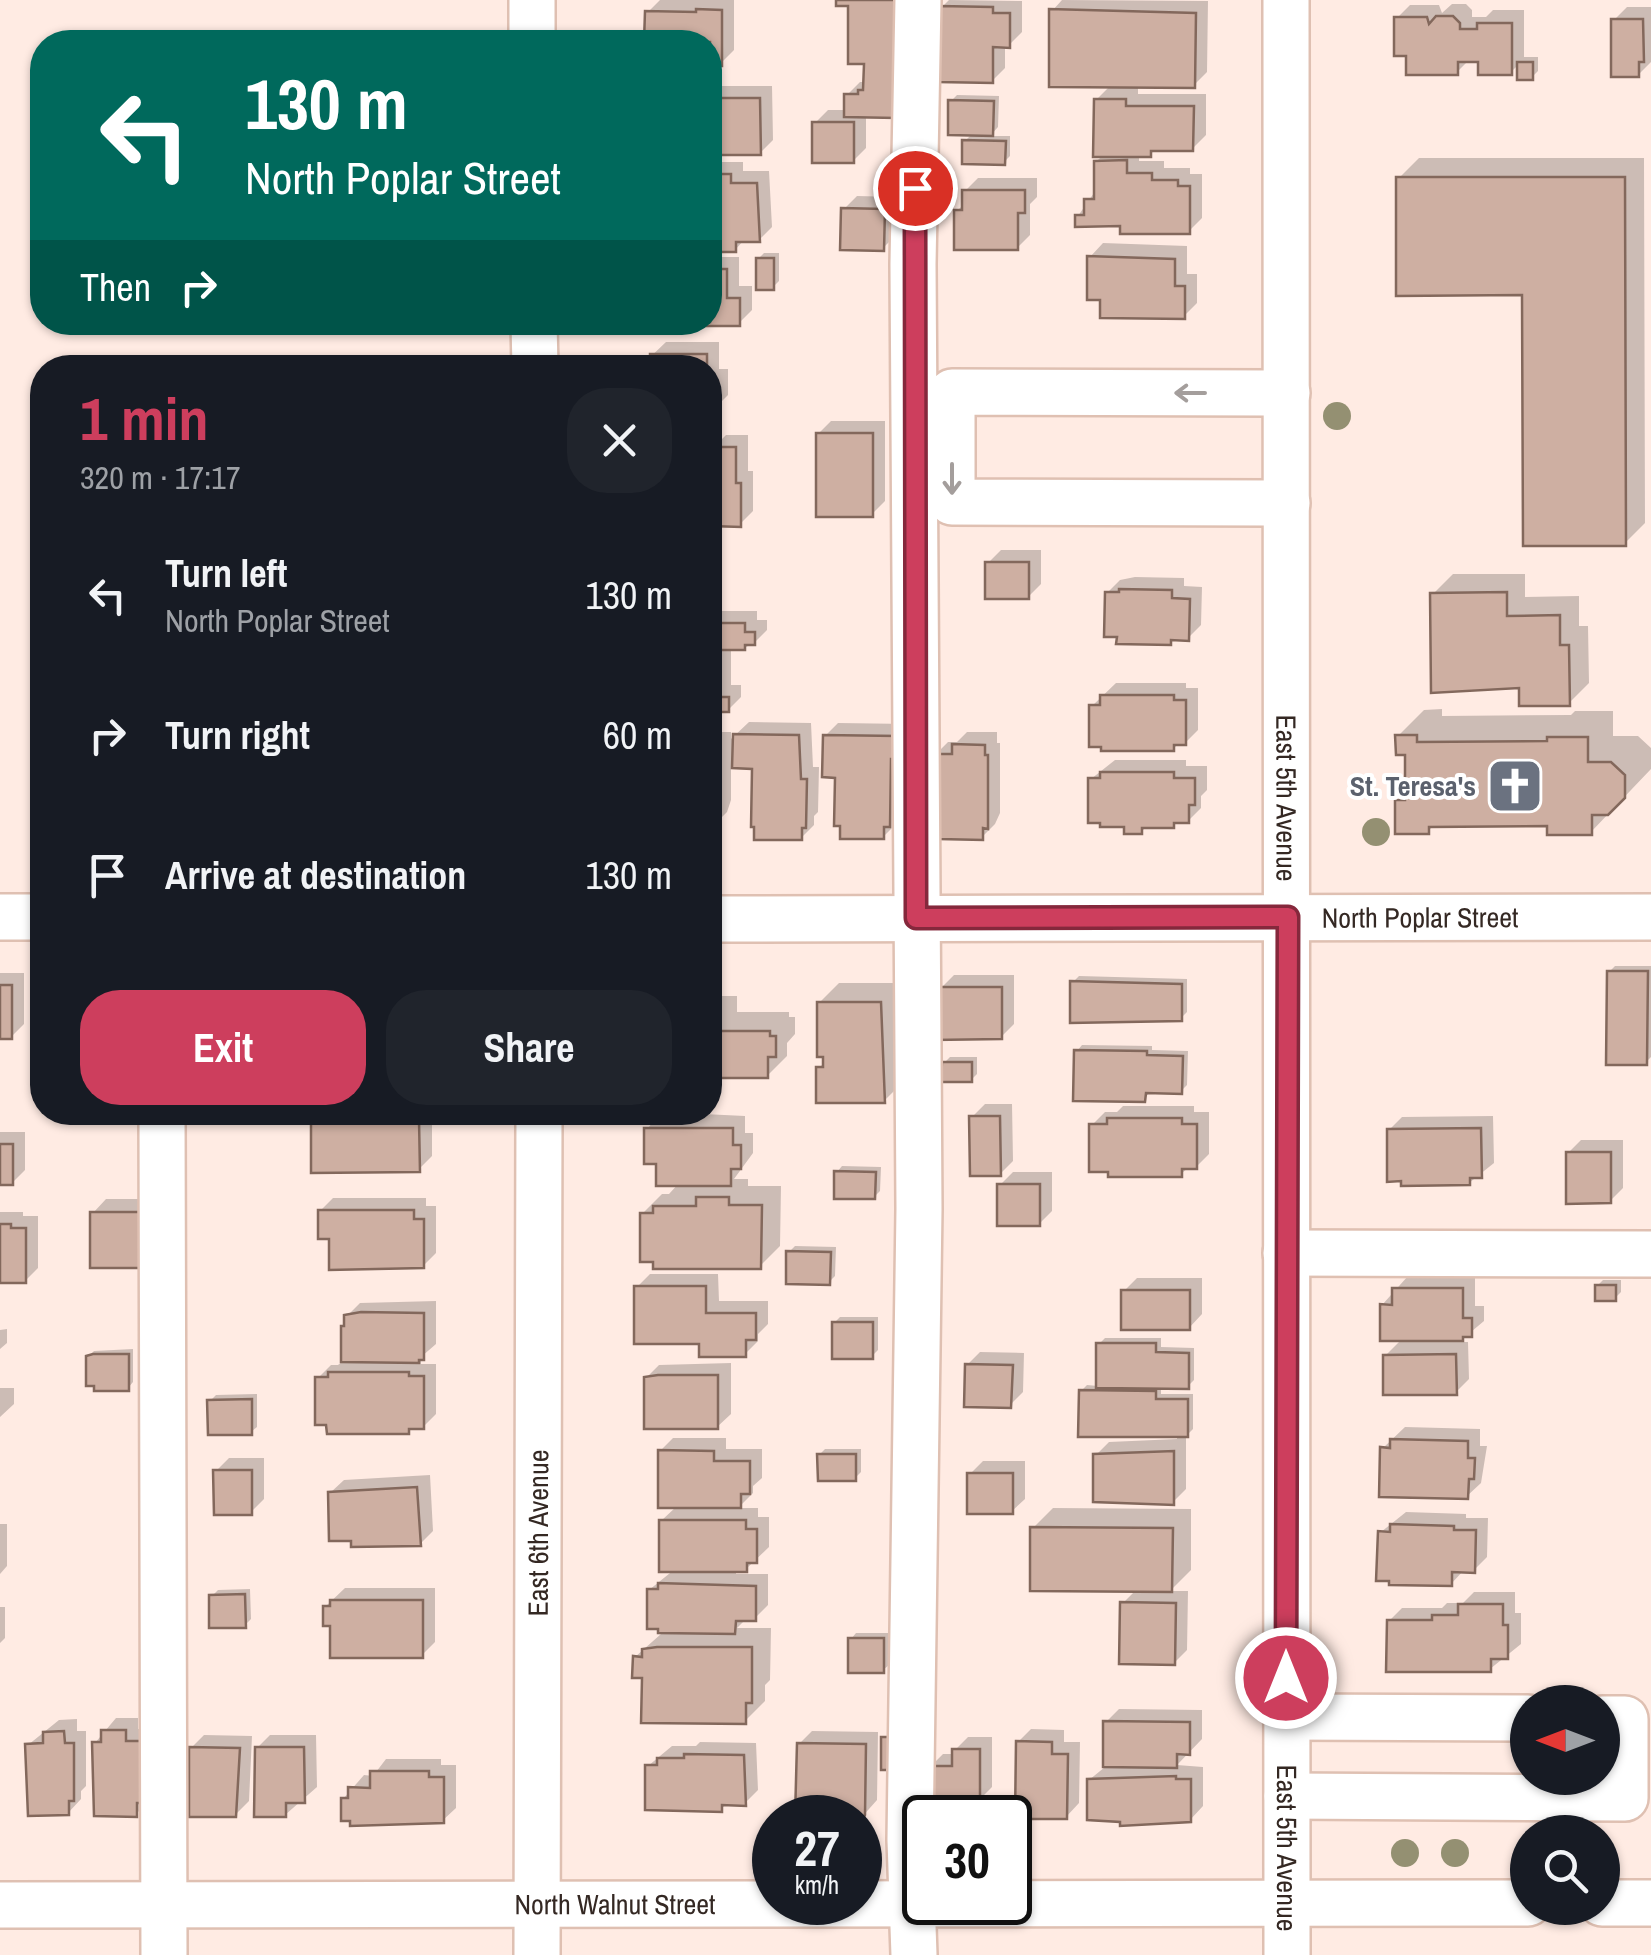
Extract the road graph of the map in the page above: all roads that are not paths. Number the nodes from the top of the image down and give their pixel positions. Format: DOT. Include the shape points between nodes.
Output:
graph roads {
  1 [pos="532,0"];
  2 [pos="918,0"];
  3 [pos="1286,0"];
  4 [pos="532,30"];
  5 [pos="1288,393"];
  6 [pos="1288,502"];
  7 [pos="0,916"];
  8 [pos="30,917"];
  9 [pos="1288,917"];
  10 [pos="1651,917"];
  11 [pos="916,918"];
  12 [pos="722,919"];
  13 [pos="162,1125"];
  14 [pos="538,1125"];
  15 [pos="1286,1253"];
  16 [pos="1651,1254"];
  17 [pos="1286,1717"];
  18 [pos="1510,1718"];
  19 [pos="1620,1719"];
  20 [pos="913,1795"];
  21 [pos="1287,1796"];
  22 [pos="1287,1903"];
  23 [pos="1510,1903"];
  24 [pos="1620,1903"];
  25 [pos="1651,1903"];
  26 [pos="538,1904"];
  27 [pos="902,1904"];
  28 [pos="1032,1904"];
  29 [pos="0,1905"];
  30 [pos="164,1905"];
  31 [pos="913,1925"];
  32 [pos="164,1955"];
  33 [pos="538,1955"];
  34 [pos="914,1955"];
  35 [pos="1287,1955"];
  1 -- 4 [label="street"];
  2 -- 11 [label="street"];
  3 -- 5 [label="street, East 5th Avenue"];
  5 -- 6 [label="street, East 5th Avenue"];
  5 -- 6 [label="street, one-way" via="952,392 952,502"];
  6 -- 9 [label="street, East 5th Avenue"];
  7 -- 8 [label="street"];
  9 -- 10 [label="street, North Poplar Street"];
  9 -- 11 [label="street, North Poplar Street"];
  9 -- 15 [label="street, East 5th Avenue"];
  11 -- 12 [label="street, North Poplar Street"];
  11 -- 20 [label="street"];
  13 -- 30 [label="street"];
  14 -- 26 [label="street, East 6th Avenue"];
  15 -- 16 [label="street"];
  15 -- 17 [label="street, East 5th Avenue"];
  17 -- 18 [label="street"];
  17 -- 21 [label="street, East 5th Avenue"];
  19 -- 21 [label="street" via="1625,1798"];
  21 -- 22 [label="street, East 5th Avenue"];
  22 -- 23 [label="street, North Walnut Street"];
  22 -- 28 [label="street, North Walnut Street"];
  22 -- 35 [label="street, East 5th Avenue"];
  24 -- 25 [label="street"];
  26 -- 27 [label="street, North Walnut Street"];
  26 -- 30 [label="street, North Walnut Street"];
  26 -- 33 [label="street, East 6th Avenue"];
  29 -- 30 [label="street, North Walnut Street"];
  30 -- 32 [label="street"];
  31 -- 34 [label="street"];
}
